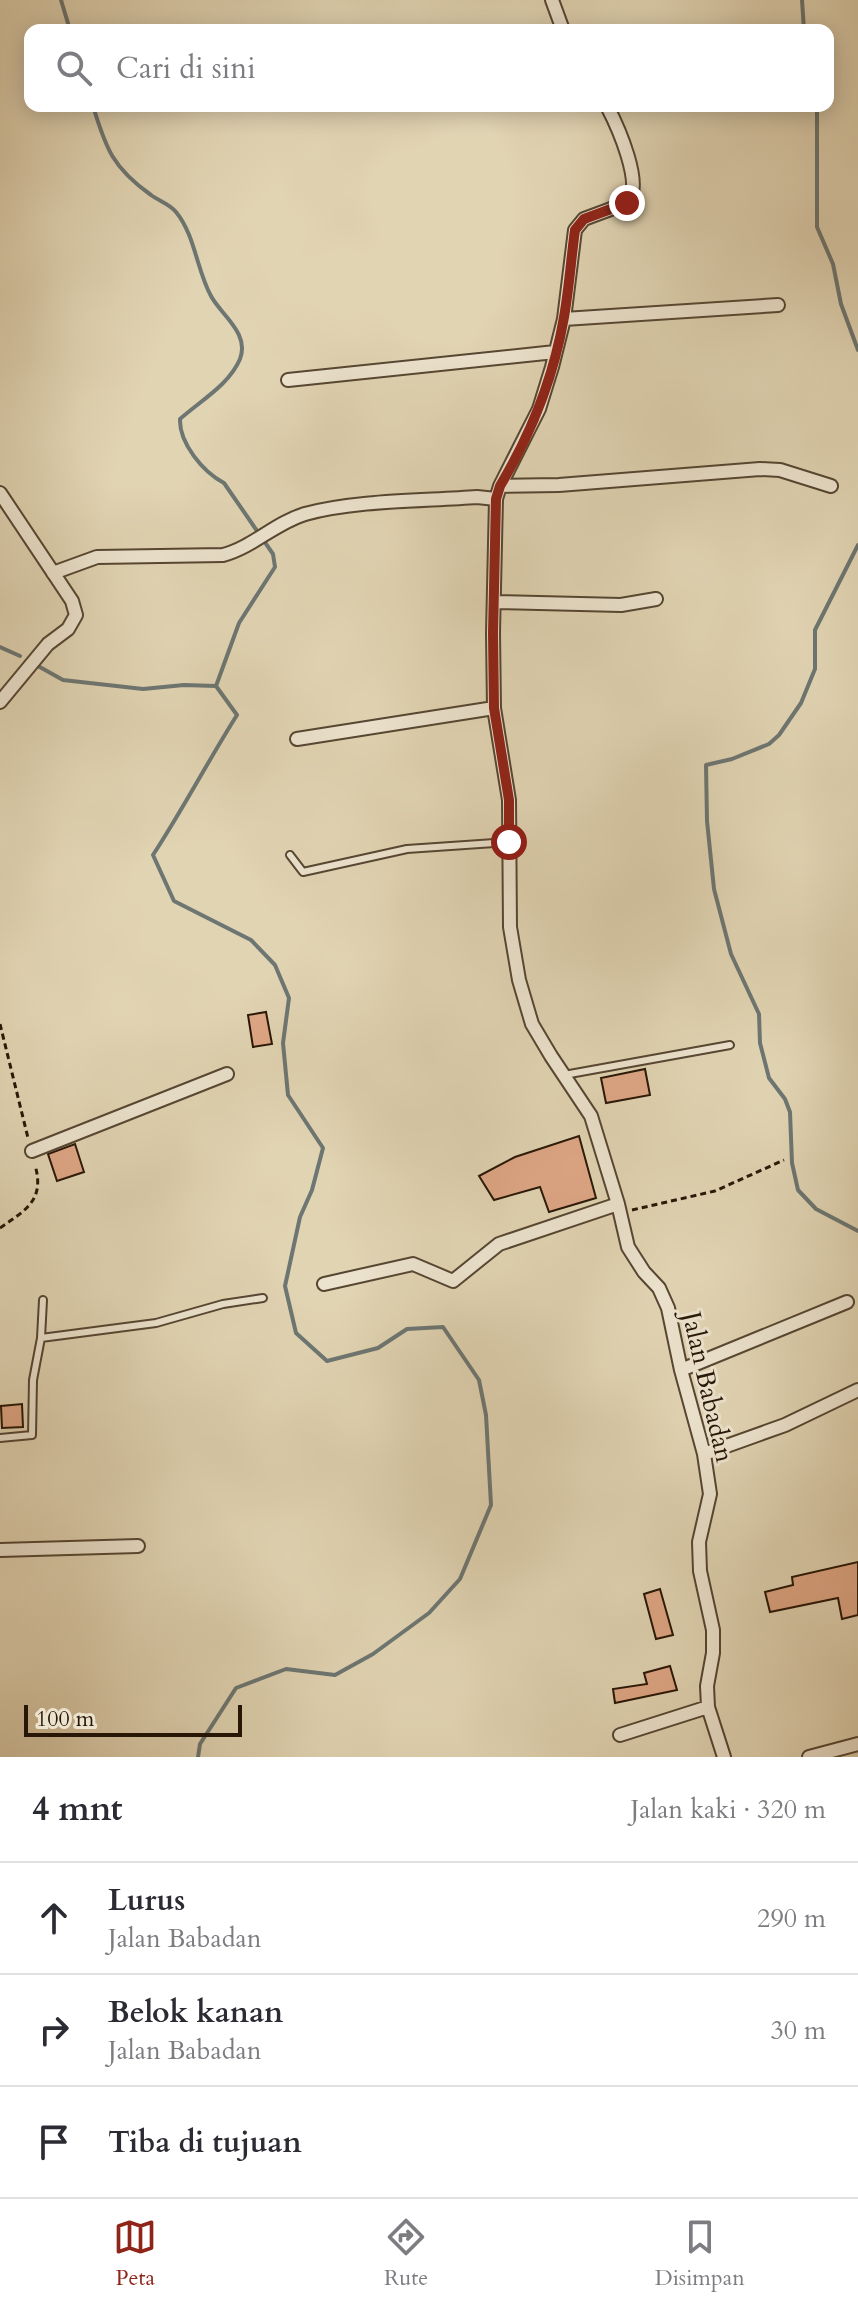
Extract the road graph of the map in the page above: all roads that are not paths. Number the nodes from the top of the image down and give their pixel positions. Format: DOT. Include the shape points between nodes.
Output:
graph roads {
  1 [pos="552,0"];
  2 [pos="561,24"];
  3 [pos="610,112"];
  4 [pos="778,305"];
  5 [pos="564,319"];
  6 [pos="555,352"];
  7 [pos="288,380"];
  8 [pos="500,486"];
  9 [pos="831,486"];
  10 [pos="0,493"];
  11 [pos="496,499"];
  12 [pos="53,573"];
  13 [pos="656,599"];
  14 [pos="495,602"];
  15 [pos="0,702"];
  16 [pos="494,708"];
  17 [pos="297,739"];
  18 [pos="509,842"];
  19 [pos="290,855"];
  20 [pos="730,1045"];
  21 [pos="227,1074"];
  22 [pos="564,1075"];
  23 [pos="32,1151"];
  24 [pos="620,1208"];
  25 [pos="324,1284"];
  26 [pos="263,1298"];
  27 [pos="43,1300"];
  28 [pos="847,1302"];
  29 [pos="41,1338"];
  30 [pos="681,1370"];
  31 [pos="858,1390"];
  32 [pos="0,1438"];
  33 [pos="704,1454"];
  34 [pos="138,1546"];
  35 [pos="0,1550"];
  36 [pos="708,1707"];
  37 [pos="620,1735"];
  38 [pos="858,1744"];
  39 [pos="724,1757"];
  40 [pos="809,1757"];
  1 -- 2 [label="street"];
  3 -- 5 [label="street, Jalan Babadan" via="631,168 632,197 584,219 575,230"];
  4 -- 5 [label="street"];
  5 -- 6 [label="street, Jalan Babadan"];
  6 -- 7 [label="street"];
  6 -- 8 [label="street, Jalan Babadan" via="539,409"];
  8 -- 9 [label="street" via="760,469"];
  8 -- 11 [label="street, Jalan Babadan"];
  10 -- 12 [label="street"];
  11 -- 12 [label="street" via="342,507 282,523 223,555 97,557"];
  11 -- 14 [label="street, Jalan Babadan"];
  12 -- 15 [label="street" via="76,615"];
  13 -- 14 [label="street" via="621,605"];
  14 -- 16 [label="street, Jalan Babadan"];
  16 -- 17 [label="street"];
  16 -- 18 [label="street, Jalan Babadan" via="509,800"];
  18 -- 19 [label="lane" via="407,849 303,872"];
  18 -- 22 [label="street, Jalan Babadan" via="510,927 519,980 532,1024"];
  20 -- 22 [label="lane"];
  21 -- 23 [label="street"];
  22 -- 24 [label="street, Jalan Babadan" via="591,1116"];
  24 -- 25 [label="street" via="499,1244 453,1281 413,1264"];
  24 -- 30 [label="street, Jalan Babadan" via="628,1247 668,1308"];
  26 -- 29 [label="lane" via="156,1323"];
  27 -- 29 [label="lane"];
  28 -- 30 [label="street"];
  29 -- 32 [label="lane" via="33,1380 32,1435"];
  30 -- 33 [label="street, Jalan Babadan"];
  31 -- 33 [label="street" via="785,1425"];
  33 -- 36 [label="street, Jalan Babadan" via="710,1494 699,1542 713,1641"];
  34 -- 35 [label="street"];
  36 -- 37 [label="street"];
  36 -- 39 [label="street, Jalan Babadan"];
  38 -- 40 [label="street"];
}
